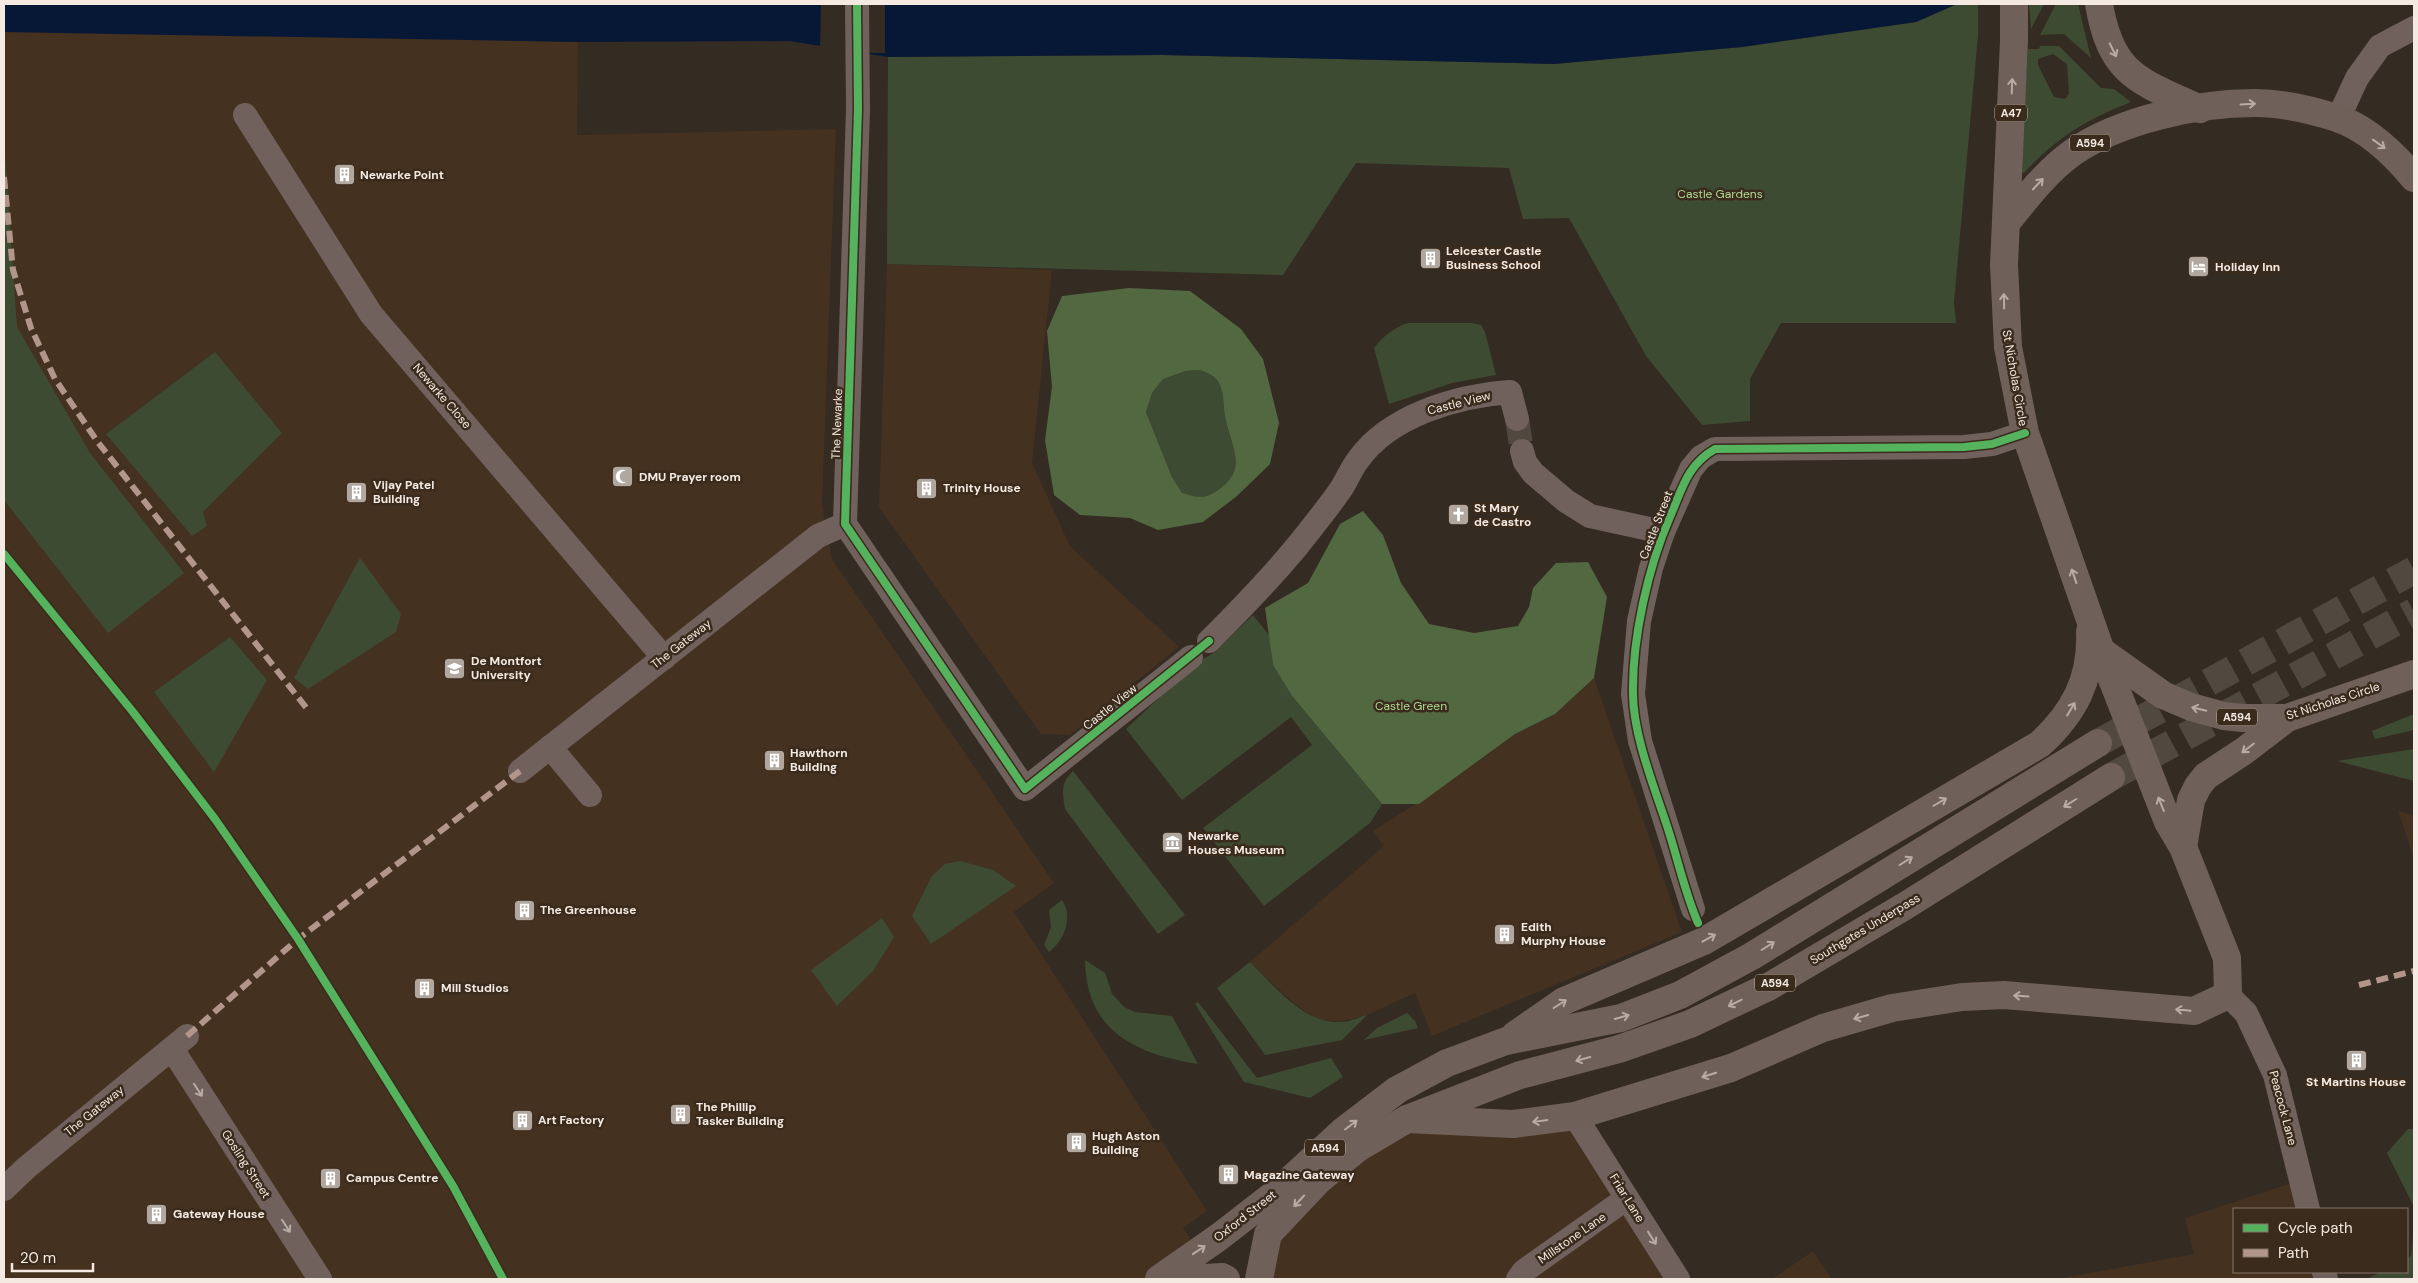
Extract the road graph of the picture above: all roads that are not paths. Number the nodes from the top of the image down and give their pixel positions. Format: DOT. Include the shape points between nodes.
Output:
graph roads {
  1 [pos="857,4"];
  2 [pos="2014,4"];
  3 [pos="2099,4"];
  4 [pos="2414,28"];
  5 [pos="2200,109"];
  6 [pos="245,115"];
  7 [pos="2338,119"];
  8 [pos="2414,178"];
  9 [pos="2007,222"];
  10 [pos="1517,420"];
  11 [pos="2025,433"];
  12 [pos="1522,451"];
  13 [pos="846,524"];
  14 [pos="1663,532"];
  15 [pos="2089,622"];
  16 [pos="1209,642"];
  17 [pos="2101,651"];
  18 [pos="1191,657"];
  19 [pos="664,658"];
  20 [pos="2414,674"];
  21 [pos="2287,718"];
  22 [pos="2098,743"];
  23 [pos="550,747"];
  24 [pos="520,771"];
  25 [pos="2111,778"];
  26 [pos="590,796"];
  27 [pos="2183,847"];
  28 [pos="1693,909"];
  29 [pos="2228,995"];
  30 [pos="179,1042"];
  31 [pos="1506,1042"];
  32 [pos="1575,1116"];
  33 [pos="1407,1119"];
  34 [pos="4,1189"];
  35 [pos="1627,1198"];
  36 [pos="2308,1208"];
  37 [pos="320,1279"];
  38 [pos="1159,1279"];
  39 [pos="1186,1279"];
  40 [pos="1226,1279"];
  41 [pos="1259,1279"];
  42 [pos="1518,1279"];
  43 [pos="1678,1279"];
  1 -- 13 [label="street, The Newarke"];
  9 -- 2 [label="main road, A47, one-way"];
  3 -- 5 [label="main road, one-way" via="2104,31 2120,63 2147,85"];
  4 -- 7 [label="street" via="2380,46 2357,78"];
  5 -- 7 [label="main road, A594, one-way" via="2257,103 2302,109"];
  9 -- 5 [label="main road, A594, one-way" via="2053,168 2085,145 2125,125"];
  6 -- 19 [label="street, Newarke Close" via="371,314"];
  7 -- 8 [label="main road, A594, one-way" via="2386,149"];
  11 -- 9 [label="main road, St Nicholas Circle / A594, one-way" via="2012,372 2004,310"];
  10 -- 16 [label="street, Castle View" via="1510,392 1419,412 1390,430 1359,459 1341,489 1253,598"];
  11 -- 14 [label="street, Castle Street" via="1992,444 1964,447 1715,449 1701,457 1691,469"];
  15 -- 11 [label="main road, St Nicholas Circle / A594, one-way"];
  12 -- 14 [label="street" via="1533,473 1590,516"];
  13 -- 18 [label="street, Castle View" via="1025,789"];
  13 -- 19 [label="street, The Gateway" via="818,536"];
  14 -- 28 [label="street, Castle Street" via="1639,621 1633,694 1640,741"];
  15 -- 17 [label="main road, St Nicholas Circle / A594"];
  31 -- 15 [label="main road, A594, one-way" via="1564,1000 1704,941 2040,744 2071,712 2078,698 2089,660"];
  21 -- 17 [label="main road, St Nicholas Circle / A594, one-way" via="2224,716 2191,708 2163,695"];
  27 -- 17 [label="main road, A594, one-way" via="2168,822"];
  19 -- 23 [label="street, The Gateway"];
  20 -- 21 [label="main road, St Nicholas Circle / A594"];
  21 -- 27 [label="main road, A594, one-way" via="2206,776 2191,800"];
  31 -- 22 [label="main road, A594, one-way" via="1621,1018 1680,995 1752,956"];
  23 -- 24 [label="street, The Gateway"];
  23 -- 26 [label="street"];
  25 -- 33 [label="main road, Southgates Underpass / A594, one-way" via="1761,990 1690,1024 1618,1049 1520,1075"];
  27 -- 29 [label="main road, A594" via="2227,958"];
  29 -- 32 [label="main road, one-way" via="2194,1011 2004,995 1962,997 1892,1008 1823,1028 1731,1068"];
  29 -- 36 [label="street, Peacock Lane" via="2246,1012 2275,1075"];
  30 -- 34 [label="street, The Gateway"];
  30 -- 37 [label="street, Gosling Street, one-way"];
  38 -- 31 [label="main road, Oxford Street / A594, one-way" via="1277,1192 1342,1132 1397,1090 1447,1063"];
  32 -- 33 [label="main road, one-way" via="1513,1124"];
  32 -- 35 [label="street, Friar Lane"];
  33 -- 41 [label="main road, A594, one-way" via="1358,1148 1318,1180 1268,1234"];
  35 -- 42 [label="street, Millstone Lane" via="1524,1271"];
  35 -- 43 [label="street, Friar Lane, one-way"];
  39 -- 40 [label="main road"];
}
